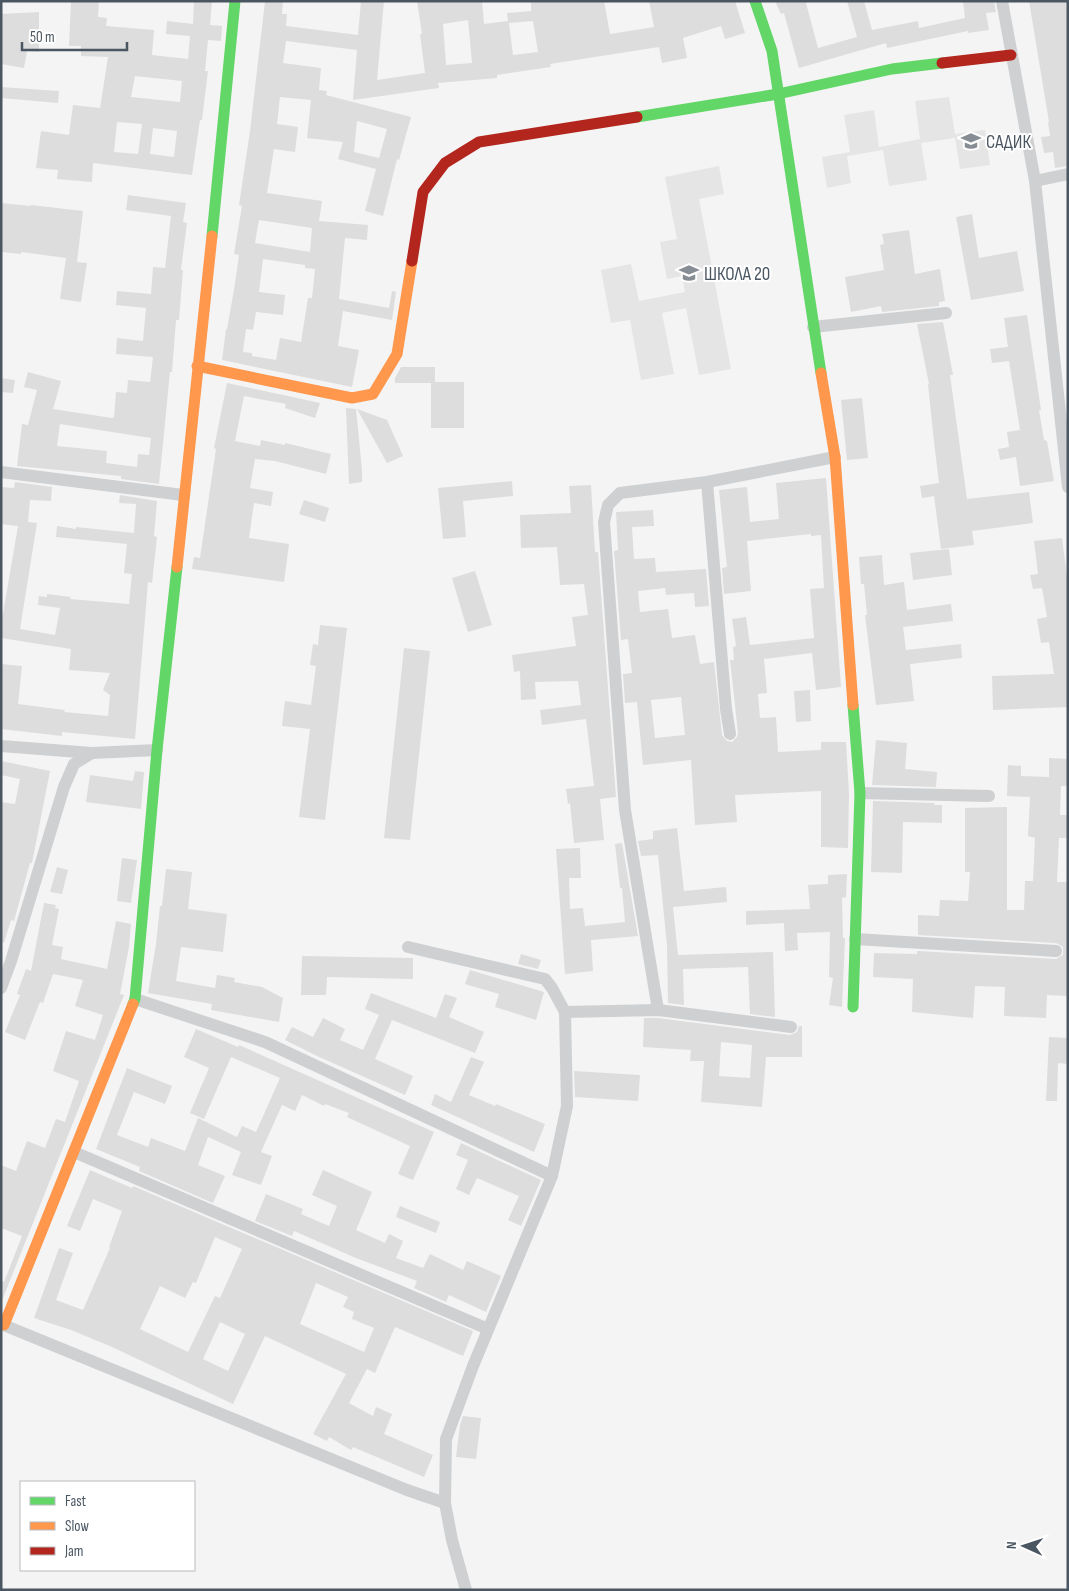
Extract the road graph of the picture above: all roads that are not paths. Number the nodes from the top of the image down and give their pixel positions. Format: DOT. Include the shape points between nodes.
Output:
graph roads {
  1 [pos="235,1"];
  2 [pos="755,1"];
  3 [pos="1002,1"];
  4 [pos="1011,55"];
  5 [pos="778,94"];
  6 [pos="1068,174"];
  7 [pos="1035,180"];
  8 [pos="946,313"];
  9 [pos="813,327"];
  10 [pos="197,366"];
  11 [pos="835,457"];
  12 [pos="1,472"];
  13 [pos="707,482"];
  14 [pos="1068,487"];
  15 [pos="183,495"];
  16 [pos="730,734"];
  17 [pos="1,746"];
  18 [pos="157,750"];
  19 [pos="92,753"];
  20 [pos="860,793"];
  21 [pos="989,796"];
  22 [pos="855,939"];
  23 [pos="408,947"];
  24 [pos="1056,951"];
  25 [pos="1,988"];
  26 [pos="135,999"];
  27 [pos="853,1008"];
  28 [pos="658,1010"];
  29 [pos="565,1012"];
  30 [pos="790,1027"];
  31 [pos="74,1152"];
  32 [pos="552,1176"];
  33 [pos="3,1324"];
  34 [pos="488,1329"];
  35 [pos="445,1502"];
  36 [pos="466,1590"];
  1 -- 10 [label="street"];
  2 -- 5 [label="street" via="772,51"];
  3 -- 4 [label="street"];
  4 -- 5 [label="street" via="892,69"];
  4 -- 7 [label="street"];
  5 -- 9 [label="street"];
  5 -- 10 [label="street" via="479,142 445,163 423,192 397,354 373,394 352,398"];
  6 -- 7 [label="street"];
  7 -- 14 [label="street"];
  8 -- 9 [label="street"];
  9 -- 11 [label="street"];
  10 -- 15 [label="street"];
  11 -- 13 [label="street"];
  11 -- 20 [label="street"];
  12 -- 15 [label="street"];
  13 -- 16 [label="street"];
  13 -- 28 [label="street" via="620,493 608,505 604,522 625,810"];
  15 -- 18 [label="street"];
  17 -- 19 [label="street"];
  18 -- 19 [label="street"];
  18 -- 26 [label="street"];
  19 -- 25 [label="street" via="74,764 64,787"];
  20 -- 21 [label="street"];
  20 -- 22 [label="street"];
  22 -- 24 [label="street"];
  22 -- 27 [label="street"];
  23 -- 29 [label="street" via="545,979"];
  26 -- 31 [label="street"];
  26 -- 32 [label="street" via="265,1042"];
  28 -- 29 [label="street"];
  28 -- 30 [label="street"];
  29 -- 32 [label="street" via="567,1106"];
  31 -- 33 [label="street"];
  31 -- 34 [label="street"];
  32 -- 34 [label="street"];
  33 -- 35 [label="street" via="407,1490"];
  34 -- 35 [label="street" via="446,1440"];
  35 -- 36 [label="street"];
}
